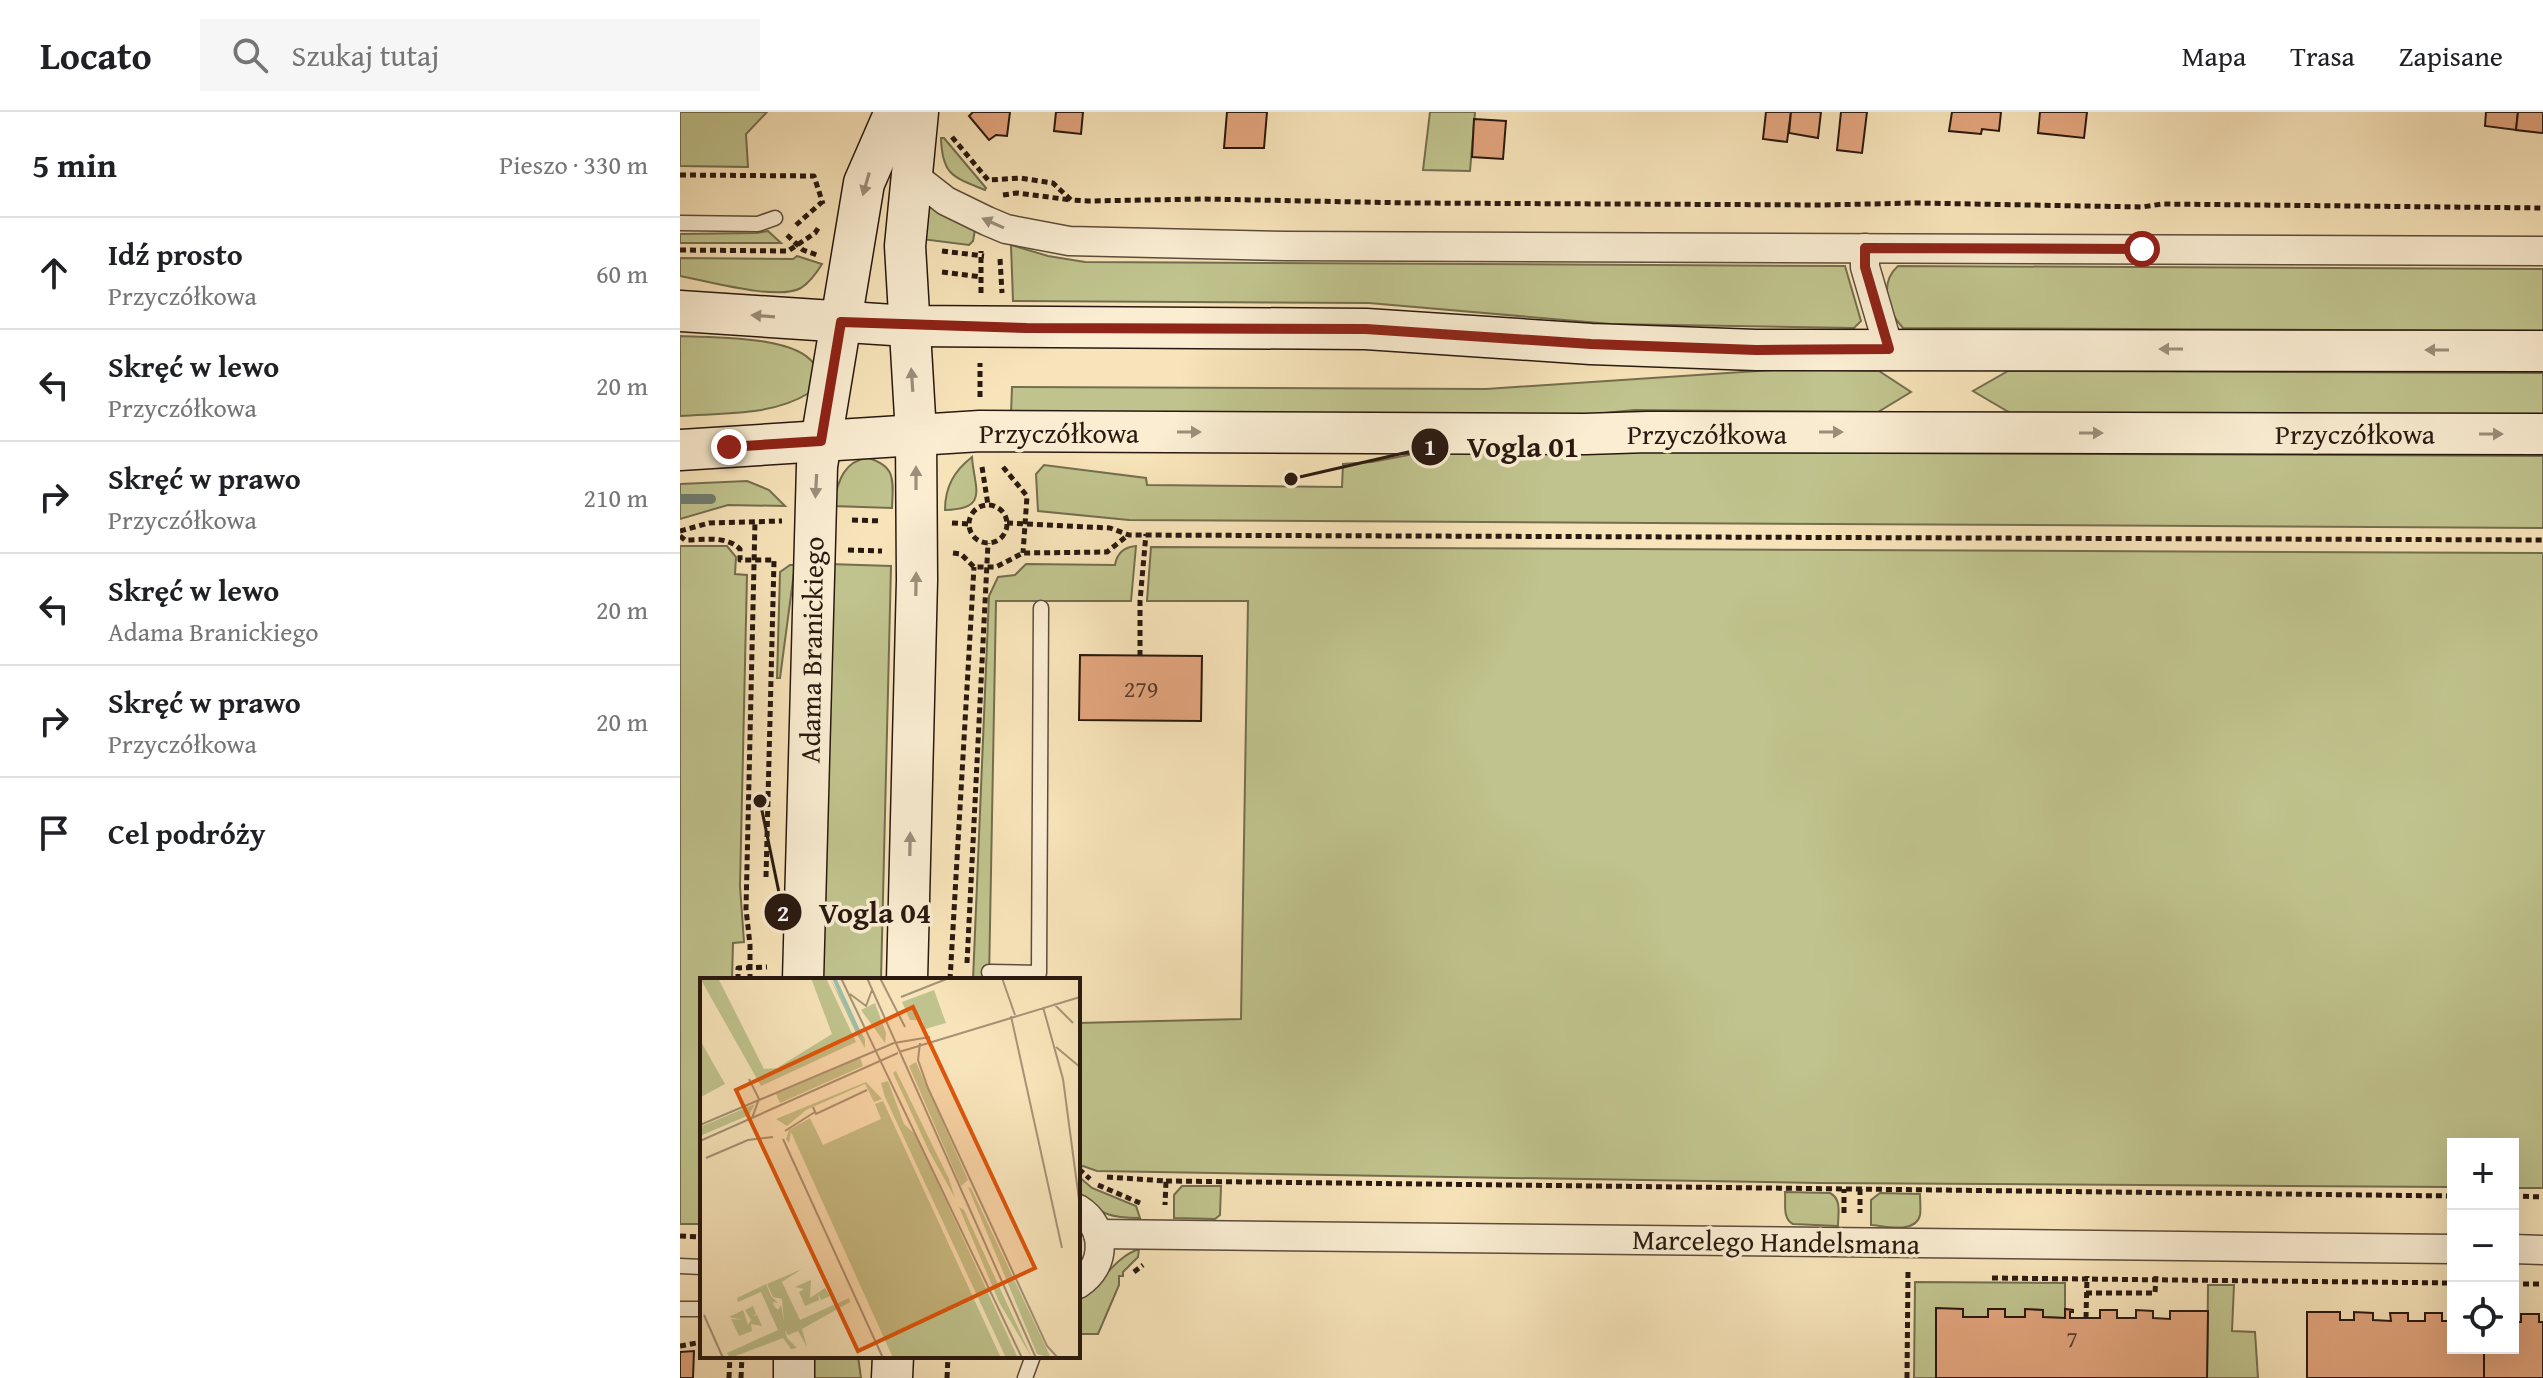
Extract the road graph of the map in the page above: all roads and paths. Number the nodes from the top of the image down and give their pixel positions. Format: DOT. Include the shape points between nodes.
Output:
graph roads {
  1 [pos="895,112"];
  2 [pos="932,122"];
  3 [pos="910,173"];
  4 [pos="680,175"];
  5 [pos="1071,200"];
  6 [pos="996,201"];
  7 [pos="2543,208"];
  8 [pos="827,212"];
  9 [pos="775,218"];
  10 [pos="821,222"];
  11 [pos="680,223"];
  12 [pos="815,233"];
  13 [pos="1865,248"];
  14 [pos="1000,250"];
  15 [pos="937,251"];
  16 [pos="2543,251"];
  17 [pos="825,257"];
  18 [pos="1000,258"];
  19 [pos="937,271"];
  20 [pos="981,277"];
  21 [pos="1002,301"];
  22 [pos="680,311"];
  23 [pos="841,322"];
  24 [pos="908,326"];
  25 [pos="1889,349"];
  26 [pos="2543,351"];
  27 [pos="916,434"];
  28 [pos="2543,434"];
  29 [pos="821,441"];
  30 [pos="680,450"];
  31 [pos="980,458"];
  32 [pos="1000,463"];
  33 [pos="988,505"];
  34 [pos="794,520"];
  35 [pos="846,520"];
  36 [pos="755,521"];
  37 [pos="893,521"];
  38 [pos="944,523"];
  39 [pos="1007,523"];
  40 [pos="969,524"];
  41 [pos="1026,524"];
  42 [pos="680,534"];
  43 [pos="1146,534"];
  44 [pos="1129,535"];
  45 [pos="2543,540"];
  46 [pos="988,543"];
  47 [pos="846,550"];
  48 [pos="892,551"];
  49 [pos="944,553"];
  50 [pos="1023,553"];
  51 [pos="779,555"];
  52 [pos="754,560"];
  53 [pos="774,561"];
  54 [pos="974,567"];
  55 [pos="987,567"];
  56 [pos="1041,608"];
  57 [pos="1140,656"];
  58 [pos="766,885"];
  59 [pos="767,956"];
  60 [pos="967,964"];
  61 [pos="751,968"];
  62 [pos="989,972"];
  63 [pos="1030,976"];
  64 [pos="738,978"];
  65 [pos="750,978"];
  66 [pos="803,978"];
  67 [pos="907,978"];
  68 [pos="950,978"];
  69 [pos="1166,1181"];
  70 [pos="2447,1196"];
  71 [pos="2519,1196"];
  72 [pos="2543,1197"];
  73 [pos="1080,1211"];
  74 [pos="1098,1234"];
  75 [pos="680,1236"];
  76 [pos="700,1237"];
  77 [pos="2447,1249"];
  78 [pos="2519,1249"];
  79 [pos="2543,1250"];
  80 [pos="680,1266"];
  81 [pos="700,1267"];
  82 [pos="2156,1267"];
  83 [pos="1895,1276"];
  84 [pos="1923,1277"];
  85 [pos="1982,1277"];
  86 [pos="2156,1279"];
  87 [pos="1080,1282"];
  88 [pos="1908,1282"];
  89 [pos="2086,1283"];
  90 [pos="2447,1283"];
  91 [pos="2519,1284"];
  92 [pos="2543,1284"];
  93 [pos="2086,1293"];
  94 [pos="2086,1318"];
  95 [pos="700,1342"];
  96 [pos="680,1346"];
  97 [pos="730,1358"];
  98 [pos="742,1358"];
  99 [pos="948,1358"];
  100 [pos="1032,1358"];
  101 [pos="729,1378"];
  102 [pos="741,1378"];
  103 [pos="947,1378"];
  104 [pos="1025,1378"];
  105 [pos="1907,1378"];
  1 -- 23 [label="main road, Adama Branickiego, one-way" via="864,183"];
  2 -- 3 [label="main road"];
  2 -- 5 [label="path" via="988,180 1053,183"];
  13 -- 3 [label="street, one-way" via="1069,241 996,225 946,201"];
  3 -- 24 [label="main road" via="905,246"];
  4 -- 8 [label="path" via="814,176"];
  5 -- 6 [label="path" via="1009,193"];
  5 -- 7 [label="path"];
  9 -- 11 [label="lane" via="758,224"];
  9 -- 17 [label="path" via="800,248"];
  10 -- 12 [label="path"];
  13 -- 16 [label="street"];
  13 -- 25 [label="street" via="1865,267"];
  14 -- 18 [label="path"];
  15 -- 18 [label="path"];
  18 -- 21 [label="path"];
  19 -- 20 [label="path"];
  23 -- 22 [label="main road, one-way"];
  23 -- 24 [label="main road"];
  23 -- 29 [label="main road, Adama Branickiego"];
  24 -- 25 [label="main road" via="1366,329 1621,345"];
  27 -- 24 [label="main road, one-way"];
  26 -- 25 [label="main road, one-way"];
  27 -- 28 [label="main road, Przyczółkowa, one-way"];
  27 -- 29 [label="main road, Przyczółkowa"];
  67 -- 27 [label="main road, one-way"];
  29 -- 30 [label="main road, Przyczółkowa"];
  29 -- 66 [label="main road, Adama Branickiego, one-way" via="814,520"];
  31 -- 33 [label="path"];
  32 -- 41 [label="path" via="1027,496"];
  33 -- 39 [label="path" via="1001,510"];
  33 -- 40 [label="path" via="973,512"];
  34 -- 36 [label="path"];
  35 -- 37 [label="path"];
  36 -- 42 [label="path" via="709,523"];
  36 -- 52 [label="path"];
  38 -- 40 [label="path"];
  39 -- 41 [label="path"];
  39 -- 46 [label="path" via="1002,536"];
  40 -- 46 [label="path" via="975,538"];
  41 -- 44 [label="path" via="1110,528"];
  41 -- 50 [label="path"];
  42 -- 52 [label="path" via="685,540 726,540 740,549 740,560"];
  43 -- 44 [label="path"];
  43 -- 45 [label="path"];
  43 -- 57 [label="path"];
  44 -- 50 [label="path" via="1107,552"];
  46 -- 55 [label="path"];
  47 -- 48 [label="path"];
  49 -- 54 [label="path" via="961,554"];
  50 -- 55 [label="path"];
  51 -- 53 [label="path"];
  52 -- 53 [label="path"];
  52 -- 61 [label="path" via="746,909"];
  53 -- 58 [label="path"];
  54 -- 55 [label="path"];
  54 -- 68 [label="path"];
  55 -- 60 [label="path"];
  56 -- 63 [label="lane" via="1039,973"];
  59 -- 61 [label="path" via="767,969"];
  61 -- 64 [label="path" via="738,968"];
  61 -- 65 [label="path"];
  62 -- 63 [label="lane"];
  69 -- 70 [label="path"];
  71 -- 72 [label="path"];
  73 -- 74 [label="street"];
  74 -- 77 [label="street, Marcelego Handelsmana"];
  74 -- 87 [label="street" via="1098,1262"];
  75 -- 76 [label="path"];
  78 -- 79 [label="street"];
  80 -- 81 [label="lane"];
  82 -- 86 [label="path"];
  83 -- 84 [label="path"];
  85 -- 86 [label="path"];
  86 -- 90 [label="path"];
  86 -- 93 [label="path" via="2155,1293"];
  88 -- 105 [label="path"];
  89 -- 93 [label="path"];
  91 -- 92 [label="path"];
  93 -- 94 [label="path"];
  95 -- 96 [label="path"];
  97 -- 101 [label="path"];
  98 -- 102 [label="path"];
  99 -- 103 [label="path"];
  100 -- 104 [label="lane"];
}
